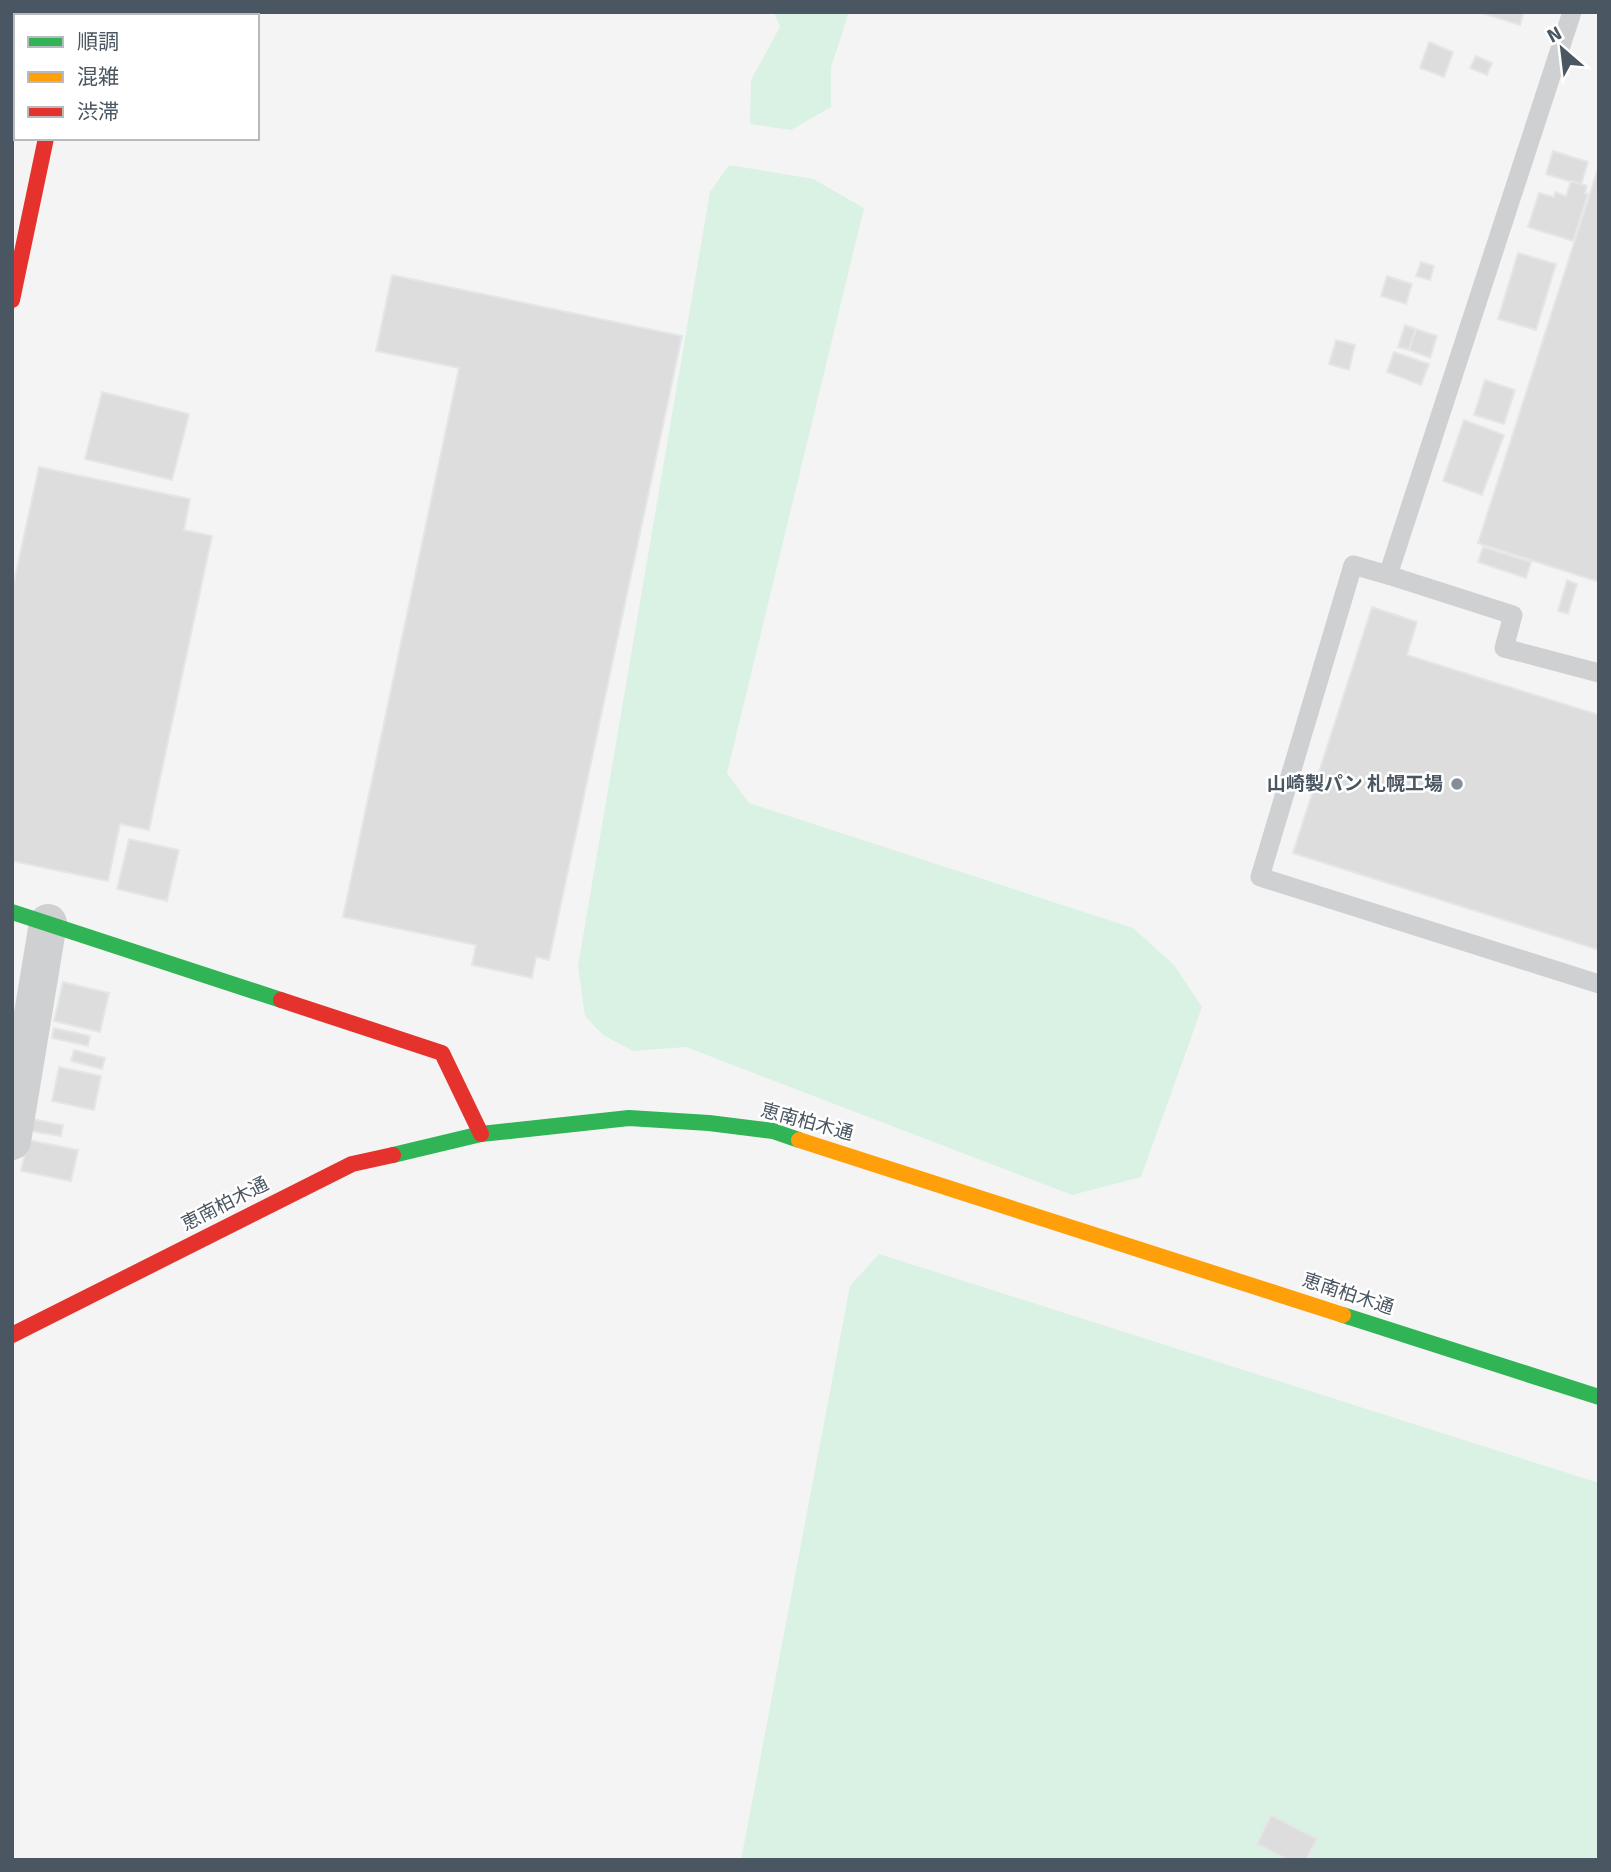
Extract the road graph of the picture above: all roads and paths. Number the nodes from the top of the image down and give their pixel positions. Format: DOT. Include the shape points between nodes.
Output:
graph roads {
  1 [pos="1572,12"];
  2 [pos="46,140"];
  3 [pos="14,281"];
  4 [pos="1388,575"];
  5 [pos="1599,673"];
  6 [pos="12,912"];
  7 [pos="48,923"];
  8 [pos="1599,984"];
  9 [pos="481,1134"];
  10 [pos="12,1141"];
  11 [pos="12,1335"];
  12 [pos="1599,1398"];
  1 -- 4 [label="lane"];
  2 -- 3 [label="street"];
  4 -- 5 [label="lane" via="1513,615 1504,648"];
  4 -- 8 [label="lane" via="1353,565 1260,877"];
  6 -- 7 [label="street"];
  7 -- 9 [label="street" via="442,1054"];
  7 -- 10 [label="street"];
  9 -- 11 [label="street, 恵南柏木通" via="352,1164"];
  9 -- 12 [label="street, 恵南柏木通" via="629,1118 773,1131"];
}
